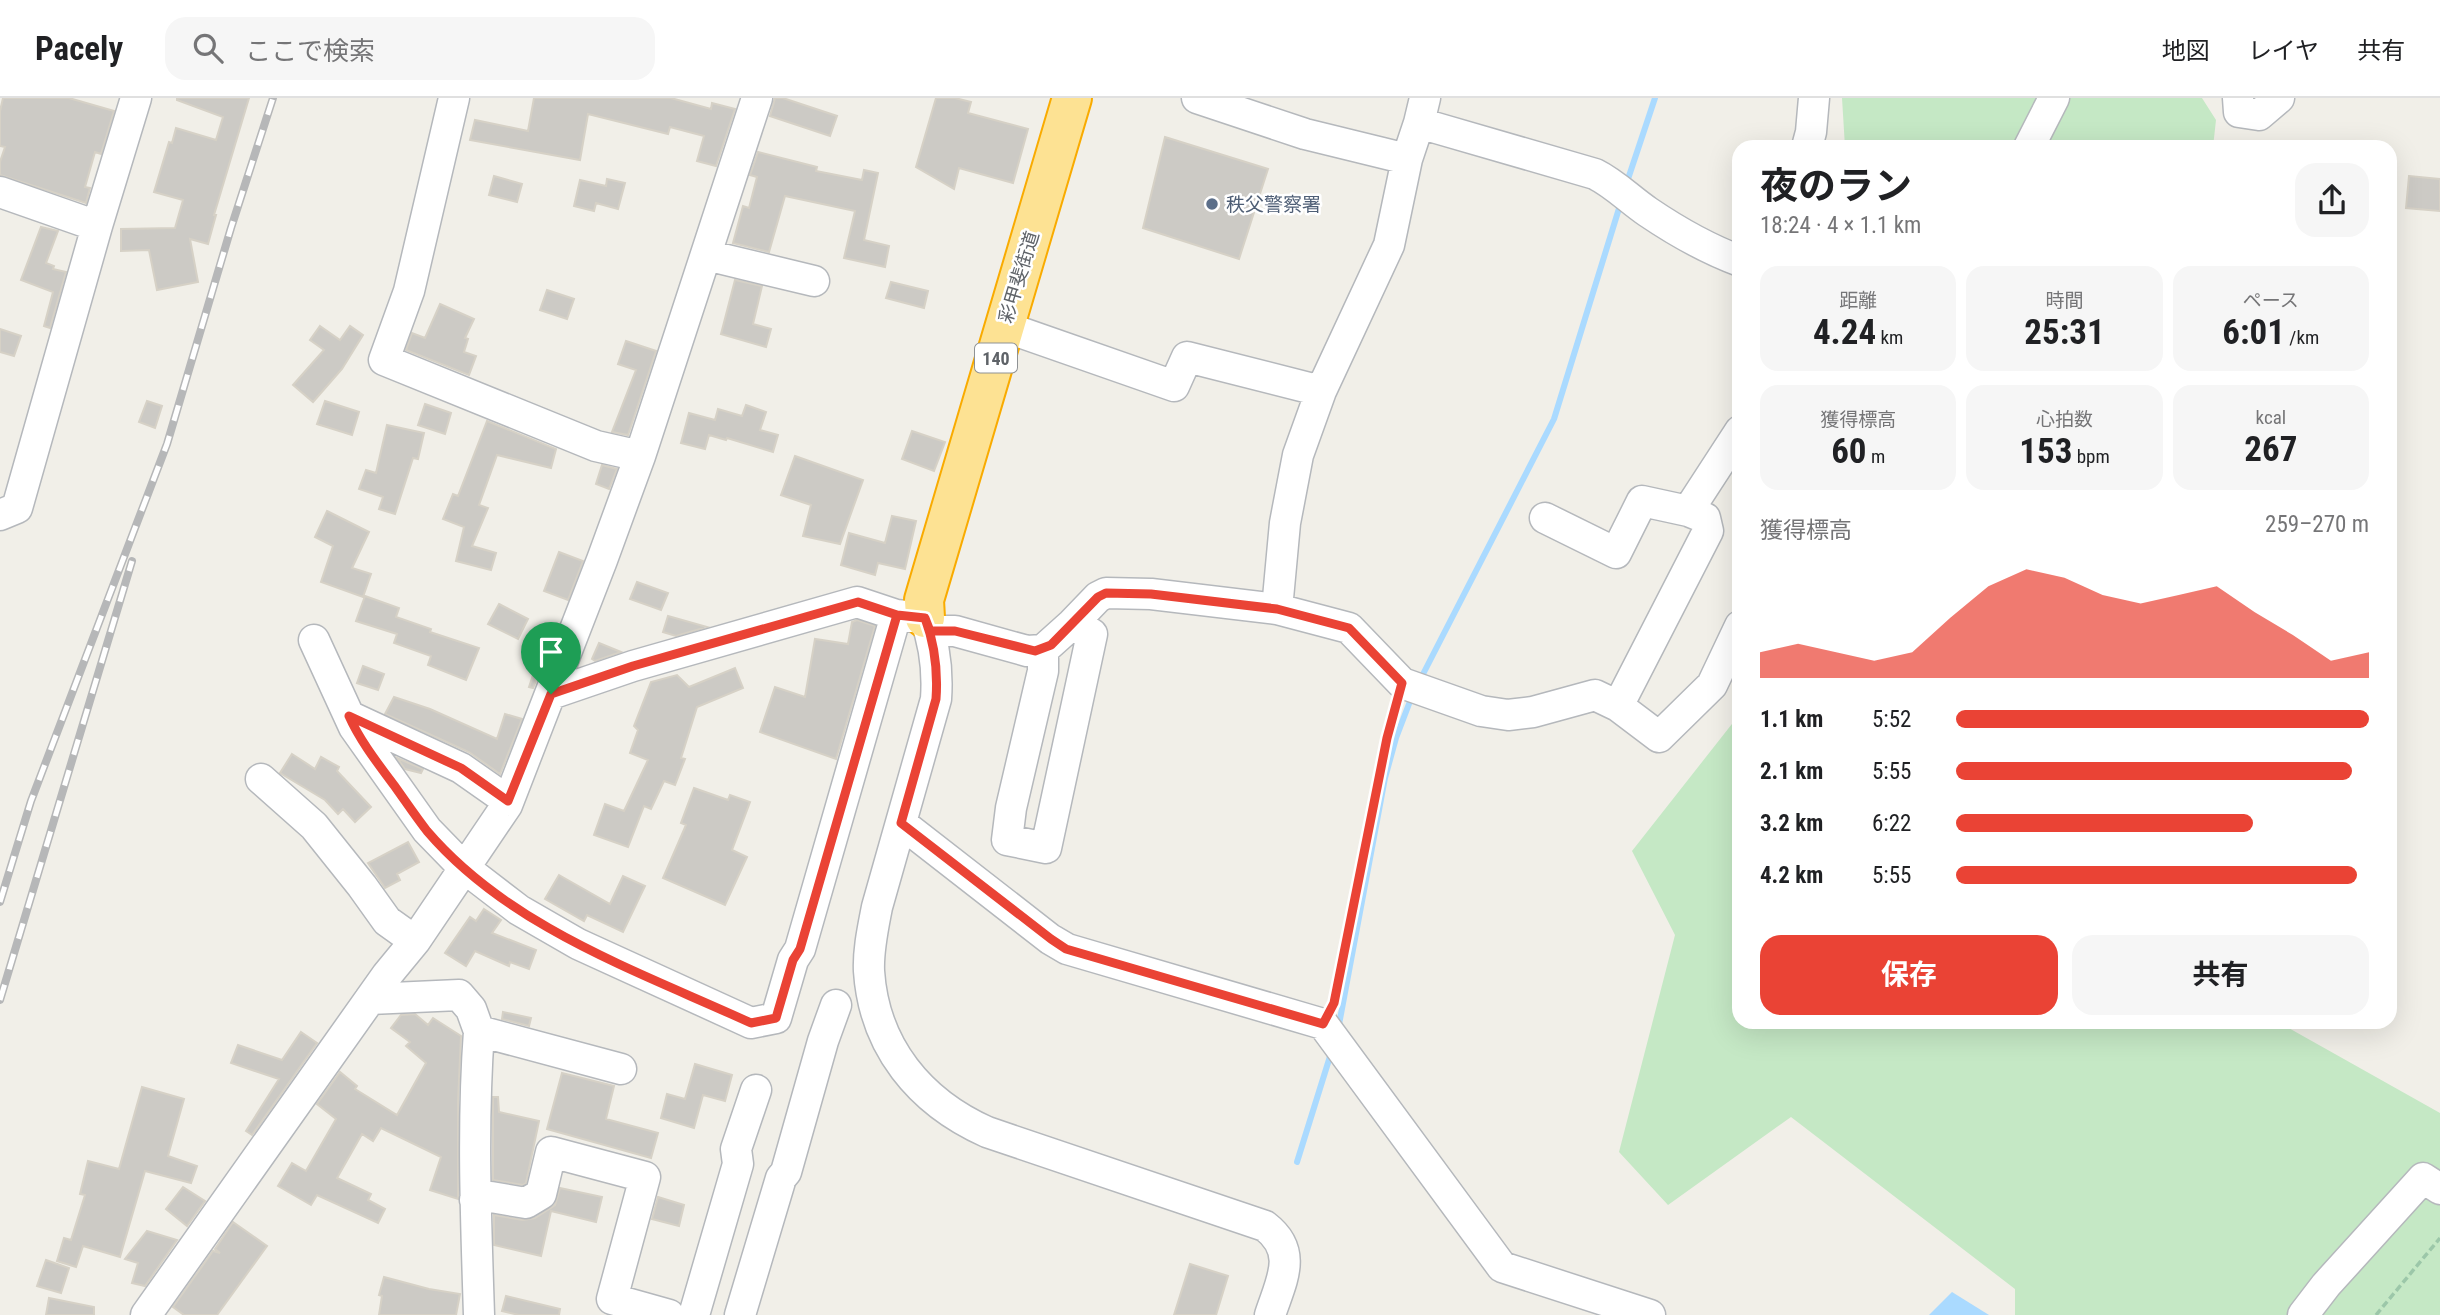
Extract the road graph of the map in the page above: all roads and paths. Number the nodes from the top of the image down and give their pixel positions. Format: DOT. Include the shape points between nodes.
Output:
graph roads {
  1 [pos="135,98"];
  2 [pos="454,98"];
  3 [pos="757,98"];
  4 [pos="1072,98"];
  5 [pos="1197,98"];
  6 [pos="1814,98"];
  7 [pos="2054,98"];
  8 [pos="2238,98"];
  9 [pos="2279,98"];
  10 [pos="1422,110"];
  11 [pos="1809,140"];
  12 [pos="2033,140"];
  13 [pos="1407,159"];
  14 [pos="0,192"];
  15 [pos="97,226"];
  16 [pos="706,255"];
  17 [pos="1732,257"];
  18 [pos="814,281"];
  19 [pos="1004,327"];
  20 [pos="1321,391"];
  21 [pos="1732,443"];
  22 [pos="640,456"];
  23 [pos="1688,512"];
  24 [pos="0,515"];
  25 [pos="1545,518"];
  26 [pos="1277,609"];
  27 [pos="917,621"];
  28 [pos="1072,624"];
  29 [pos="314,640"];
  30 [pos="1732,643"];
  31 [pos="1043,650"];
  32 [pos="1402,683"];
  33 [pos="551,694"];
  34 [pos="1618,706"];
  35 [pos="349,716"];
  36 [pos="261,779"];
  37 [pos="508,801"];
  38 [pos="901,823"];
  39 [pos="463,867"];
  40 [pos="415,941"];
  41 [pos="370,999"];
  42 [pos="836,1004"];
  43 [pos="1323,1024"];
  44 [pos="479,1031"];
  45 [pos="621,1069"];
  46 [pos="756,1090"];
  47 [pos="2440,1189"];
  48 [pos="475,1200"];
  49 [pos="2440,1238"];
  50 [pos="146,1315"];
  51 [pos="479,1315"];
  52 [pos="669,1315"];
  53 [pos="694,1315"];
  54 [pos="740,1315"];
  55 [pos="1270,1315"];
  56 [pos="1650,1315"];
  57 [pos="2303,1315"];
  58 [pos="2376,1315"];
  1 -- 15 [label="street"];
  2 -- 22 [label="street" via="409,291 384,360 596,446"];
  3 -- 16 [label="street"];
  4 -- 19 [label="highway, 彩甲斐街道 / 140"];
  5 -- 13 [label="street" via="1305,134"];
  6 -- 11 [label="street"];
  7 -- 12 [label="street"];
  8 -- 9 [label="street" via="2239,112 2259,115"];
  10 -- 13 [label="street"];
  10 -- 17 [label="street" via="1595,174 1676,230"];
  13 -- 20 [label="street" via="1390,245"];
  14 -- 15 [label="street"];
  15 -- 24 [label="street" via="17,508"];
  16 -- 18 [label="street"];
  16 -- 22 [label="street"];
  19 -- 20 [label="street" via="1174,386 1187,357"];
  19 -- 27 [label="highway, 彩甲斐街道 / 140"];
  20 -- 26 [label="street" via="1298,455 1285,523"];
  21 -- 23 [label="street"];
  22 -- 33 [label="street"];
  23 -- 25 [label="street" via="1642,501 1616,553"];
  23 -- 34 [label="street" via="1705,518 1708,530"];
  26 -- 28 [label="street" via="1106,593"];
  26 -- 32 [label="street" via="1349,628"];
  27 -- 31 [label="street" via="1027,651"];
  27 -- 33 [label="street" via="858,602"];
  27 -- 38 [label="street" via="936,656 938,679"];
  27 -- 39 [label="street" via="776,1018 751,1023 578,944 519,910"];
  28 -- 31 [label="street"];
  28 -- 31 [label="street" via="1092,634 1046,848 1007,840 1043,671"];
  29 -- 35 [label="street"];
  30 -- 34 [label="street" via="1712,685 1659,737"];
  32 -- 34 [label="street" via="1481,711 1508,715 1595,695"];
  32 -- 43 [label="path" via="1334,1003"];
  33 -- 37 [label="street"];
  35 -- 37 [label="street" via="461,768"];
  35 -- 39 [label="street" via="427,830"];
  36 -- 40 [label="street" via="314,825 387,922"];
  37 -- 39 [label="street"];
  38 -- 43 [label="street" via="1066,949"];
  38 -- 55 [label="street" via="875,917 869,969 872,999 893,1054 935,1101 961,1120 1265,1226 1277,1235 1286,1266"];
  39 -- 40 [label="street"];
  40 -- 41 [label="street"];
  41 -- 44 [label="street" via="459,995 471,1009"];
  41 -- 50 [label="street"];
  42 -- 54 [label="street"];
  43 -- 56 [label="street" via="1502,1267"];
  44 -- 45 [label="street"];
  44 -- 48 [label="street"];
  46 -- 53 [label="street" via="736,1149 738,1164"];
  47 -- 57 [label="street" via="2423,1178"];
  48 -- 51 [label="street"];
  48 -- 52 [label="street" via="491,1197 526,1203 541,1194 551,1152 645,1177 612,1298"];
  49 -- 58 [label="path"];
}
